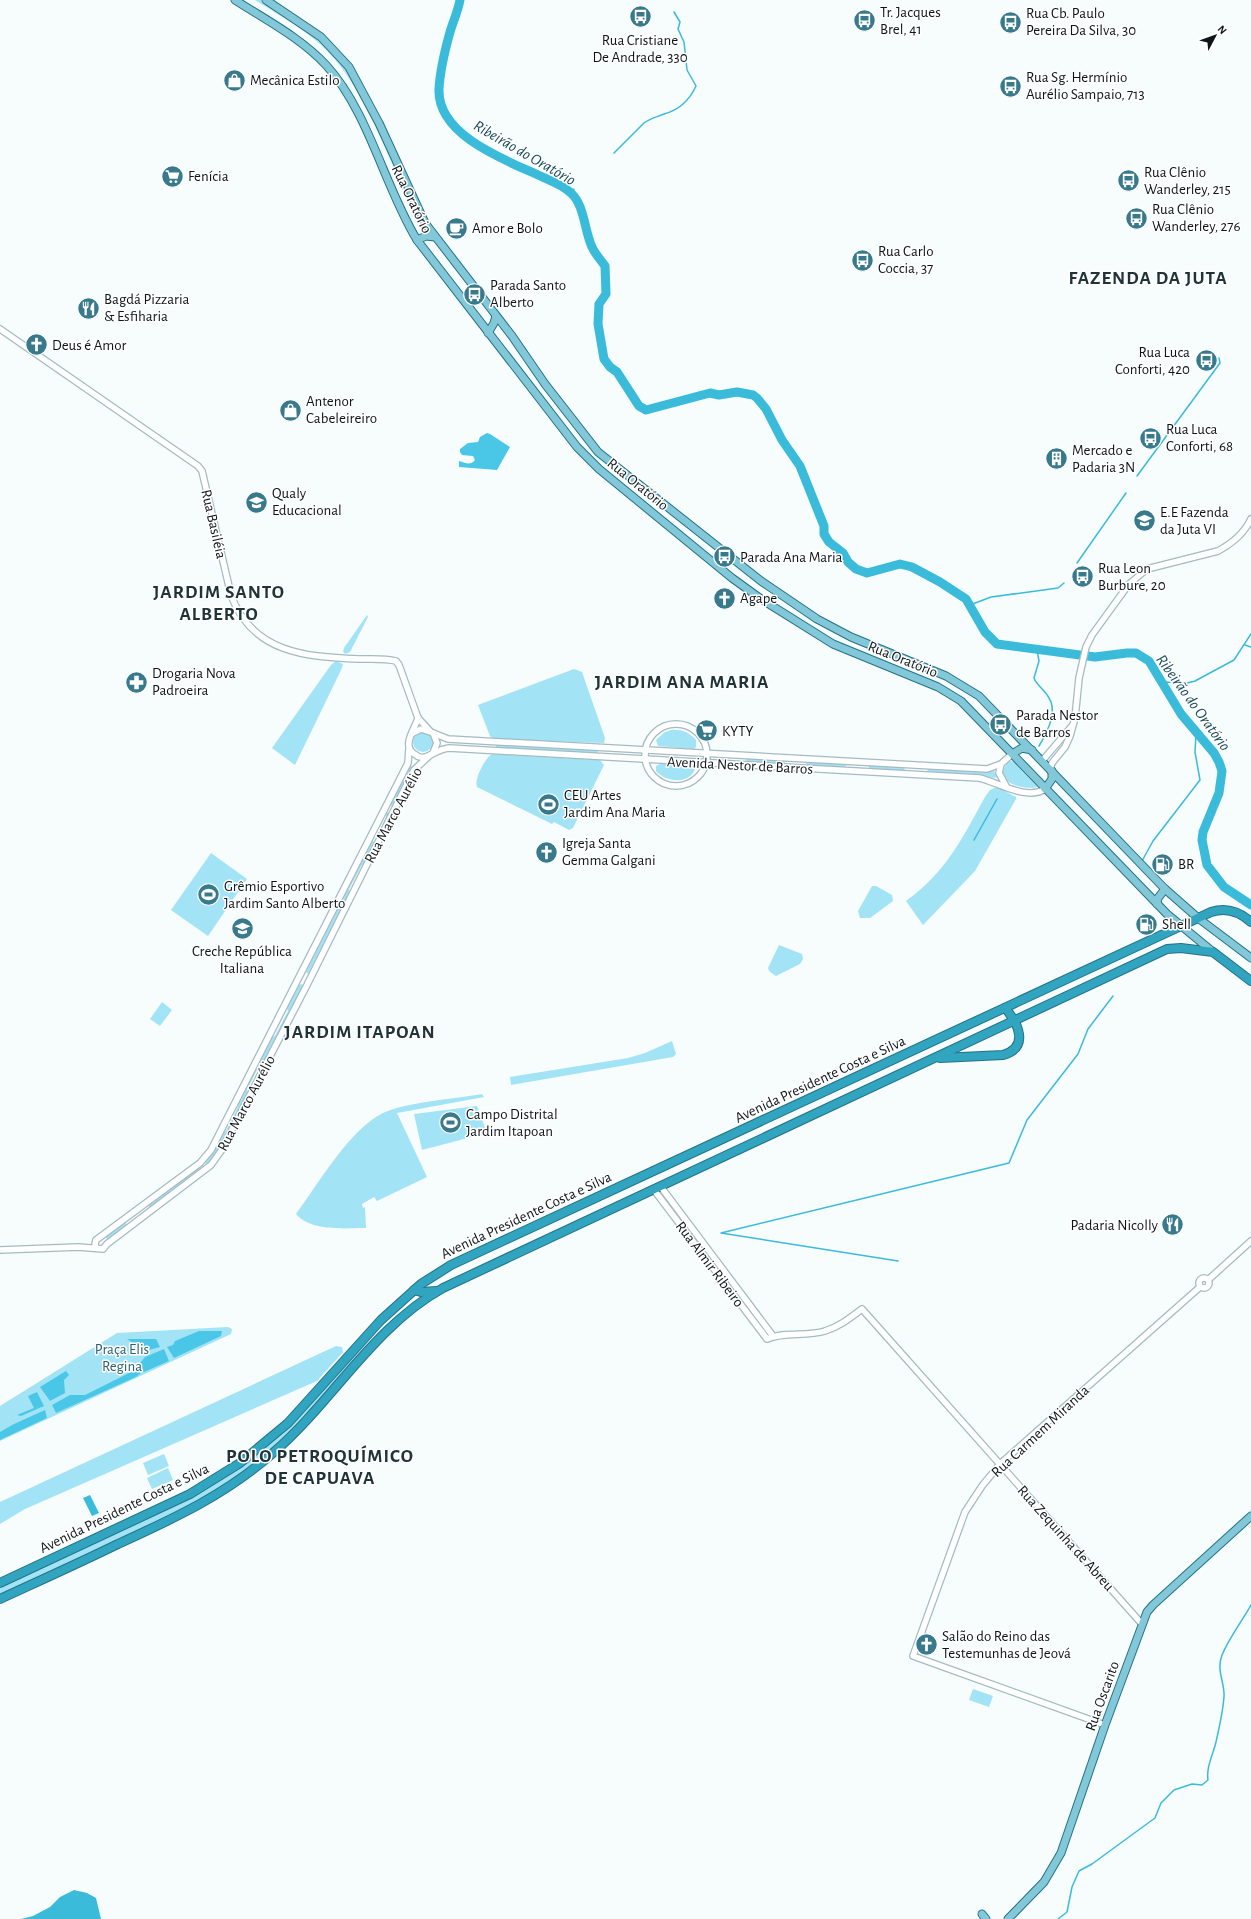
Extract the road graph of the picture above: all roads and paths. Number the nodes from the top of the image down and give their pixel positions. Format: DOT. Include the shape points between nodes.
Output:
graph roads {
  1 [pos="235,0"];
  2 [pos="266,0"];
  3 [pos="435,238"];
  4 [pos="416,240"];
  5 [pos="496,316"];
  6 [pos="0,329"];
  7 [pos="488,333"];
  8 [pos="1251,519"];
  9 [pos="418,718"];
  10 [pos="1073,724"];
  11 [pos="432,732"];
  12 [pos="411,735"];
  13 [pos="409,746"];
  14 [pos="646,750"];
  15 [pos="1032,750"];
  16 [pos="707,753"];
  17 [pos="1012,754"];
  18 [pos="431,755"];
  19 [pos="646,760"];
  20 [pos="1042,761"];
  21 [pos="707,763"];
  22 [pos="1001,764"];
  23 [pos="1051,770"];
  24 [pos="1006,786"];
  25 [pos="1045,788"];
  26 [pos="385,809"];
  27 [pos="393,813"];
  28 [pos="1165,889"];
  29 [pos="1157,904"];
  30 [pos="1198,918"];
  31 [pos="1251,922"];
  32 [pos="1181,927"];
  33 [pos="1213,952"];
  34 [pos="1251,958"];
  35 [pos="1251,981"];
  36 [pos="1005,1008"];
  37 [pos="1015,1021"];
  38 [pos="934,1059"];
  39 [pos="200,1163"];
  40 [pos="206,1170"];
  41 [pos="657,1188"];
  42 [pos="144,1204"];
  43 [pos="150,1212"];
  44 [pos="126,1218"];
  45 [pos="132,1226"];
  46 [pos="101,1238"];
  47 [pos="95,1241"];
  48 [pos="1251,1241"];
  49 [pos="107,1244"];
  50 [pos="78,1247"];
  51 [pos="96,1248"];
  52 [pos="0,1250"];
  53 [pos="414,1290"];
  54 [pos="437,1291"];
  55 [pos="774,1336"];
  56 [pos="1000,1464"];
  57 [pos="1251,1516"];
  58 [pos="0,1582"];
  59 [pos="0,1599"];
  60 [pos="1142,1624"];
  61 [pos="1105,1725"];
  62 [pos="1014,1911"];
  63 [pos="1003,1919"];
  64 [pos="1008,1919"];
  1 -- 4 [label="main road, Rua Oratório" via="303,44 334,75 369,136 404,219"];
  2 -- 3 [label="main road, Rua Oratório" via="321,37 349,67 379,123 415,205"];
  3 -- 4 [label="main road" via="426,236"];
  3 -- 5 [label="main road, Rua Oratório"];
  4 -- 7 [label="main road, Rua Oratório"];
  5 -- 7 [label="main road"];
  5 -- 15 [label="main road, Rua Oratório" via="591,444 639,486 769,587 829,626 946,676 971,691"];
  6 -- 9 [label="street, Rua Basiléia" via="198,466 202,471 231,595 237,609 257,632 274,645 290,652 332,658 396,661"];
  7 -- 17 [label="main road, Rua Oratório" via="588,459 732,578 833,644 946,691 966,706"];
  8 -- 10 [label="street" via="1240,535 1228,546 1218,551 1156,566 1135,577 1086,647"];
  9 -- 11 [label="street, Rua Basiléia"];
  9 -- 12 [label="street"];
  10 -- 20 [label="street"];
  10 -- 23 [label="street" via="1069,741 1052,763"];
  11 -- 12 [label="street" via="418,729"];
  11 -- 14 [label="street, Avenida Nestor de Barros" via="448,739"];
  11 -- 18 [label="street" via="437,743"];
  12 -- 13 [label="street"];
  13 -- 18 [label="street" via="416,756 423,758"];
  13 -- 26 [label="street, Rua Marco Aurélio" via="409,761"];
  14 -- 16 [label="street, Avenida Nestor de Barros"];
  14 -- 16 [label="street" via="650,738 656,733 676,725 691,728 699,735 705,743"];
  14 -- 19 [label="street"];
  15 -- 17 [label="main road" via="1022,748"];
  15 -- 20 [label="main road, Rua Oratório"];
  16 -- 21 [label="street"];
  16 -- 22 [label="street, Avenida Nestor de Barros" via="987,769"];
  17 -- 22 [label="street, Avenida Nestor de Barros"];
  17 -- 25 [label="main road, Rua Oratório"];
  18 -- 19 [label="street, Avenida Nestor de Barros" via="449,748"];
  18 -- 27 [label="street, Rua Marco Aurélio" via="414,770"];
  19 -- 21 [label="street, Avenida Nestor de Barros"];
  19 -- 21 [label="street" via="655,777 676,786 695,780"];
  20 -- 23 [label="main road, Rua Oratório"];
  21 -- 24 [label="street, Avenida Nestor de Barros" via="979,778"];
  22 -- 24 [label="street" via="999,773"];
  23 -- 25 [label="main road" via="1050,782"];
  23 -- 28 [label="main road, Rua Oratório"];
  24 -- 25 [label="street, Avenida Nestor de Barros" via="1028,792 1041,791"];
  25 -- 29 [label="main road, Rua Oratório"];
  26 -- 27 [label="street"];
  26 -- 39 [label="street, Rua Marco Aurélio" via="213,1146"];
  27 -- 40 [label="street, Rua Marco Aurélio" via="221,1151"];
  28 -- 29 [label="main road"];
  28 -- 30 [label="main road, Rua Oratório"];
  29 -- 32 [label="main road, Rua Oratório"];
  30 -- 31 [label="highway, Avenida Presidente Costa e Silva" via="1224,910 1241,915"];
  30 -- 32 [label="highway, Avenida Presidente Costa e Silva"];
  30 -- 34 [label="main road, Rua Oratório"];
  32 -- 33 [label="main road, Rua Oratório"];
  32 -- 36 [label="highway, Avenida Presidente Costa e Silva"];
  33 -- 35 [label="highway"];
  33 -- 37 [label="highway, Avenida Presidente Costa e Silva" via="1172,948"];
  36 -- 37 [label="highway"];
  36 -- 53 [label="highway, Avenida Presidente Costa e Silva" via="455,1263"];
  37 -- 38 [label="highway, Avenida Presidente Costa e Silva"];
  37 -- 38 [label="highway" via="1019,1029 1019,1042 1007,1054"];
  38 -- 41 [label="highway, Avenida Presidente Costa e Silva"];
  39 -- 40 [label="street"];
  39 -- 42 [label="street, Rua Marco Aurélio"];
  40 -- 43 [label="street, Rua Marco Aurélio"];
  41 -- 54 [label="highway, Avenida Presidente Costa e Silva"];
  41 -- 55 [label="street, Rua Almir Ribeiro"];
  41 -- 55 [label="street, Rua Almir Ribeiro" via="767,1339"];
  42 -- 43 [label="street"];
  42 -- 44 [label="street, Rua Marco Aurélio"];
  43 -- 45 [label="street, Rua Marco Aurélio"];
  44 -- 45 [label="street"];
  44 -- 46 [label="street, Rua Marco Aurélio"];
  45 -- 49 [label="street, Rua Marco Aurélio"];
  46 -- 47 [label="street"];
  46 -- 49 [label="street"];
  47 -- 50 [label="street"];
  47 -- 51 [label="street"];
  48 -- 56 [label="street, Rua Carmem Miranda" via="1208,1280 1201,1278 1200,1287"];
  49 -- 51 [label="street" via="103,1249"];
  50 -- 51 [label="street"];
  50 -- 52 [label="street"];
  53 -- 54 [label="highway"];
  53 -- 58 [label="highway, Avenida Presidente Costa e Silva" via="376,1325 288,1423 240,1463 190,1494"];
  54 -- 59 [label="highway, Avenida Presidente Costa e Silva" via="386,1331 292,1436 236,1483 188,1512"];
  55 -- 56 [label="street, Rua Zequinha de Abreu" via="824,1332 842,1325 862,1309"];
  56 -- 60 [label="street, Rua Zequinha de Abreu"];
  56 -- 61 [label="street, Rua Carmem Miranda" via="965,1512 913,1656"];
  57 -- 60 [label="main road, Rua Oscarito" via="1153,1605"];
  60 -- 61 [label="main road, Rua Oscarito"];
  61 -- 62 [label="main road, Rua Oscarito" via="1058,1858 1044,1882"];
  62 -- 63 [label="main road, Rua Oscarito"];
  62 -- 64 [label="main road, Rua Oscarito"];
}
